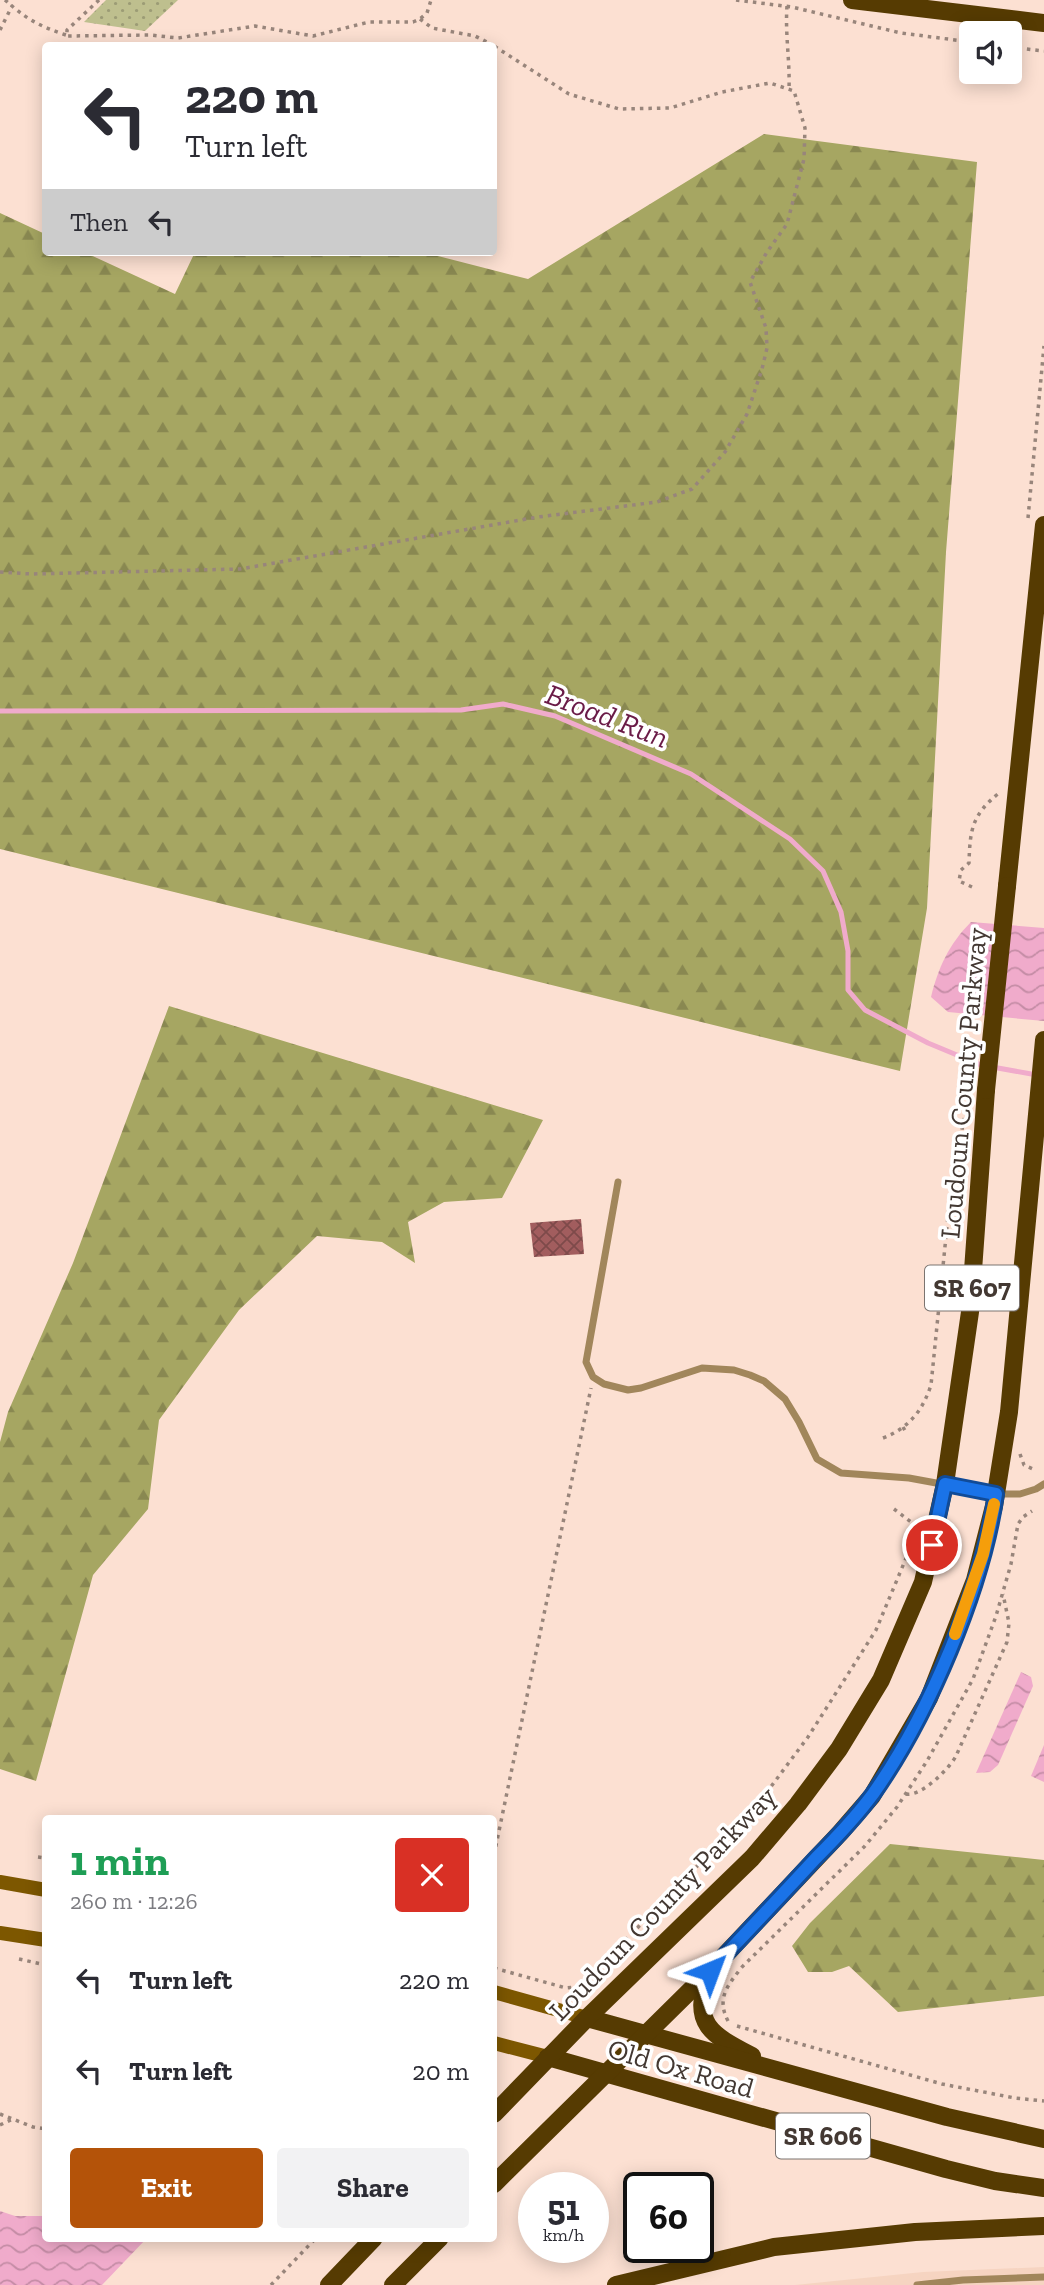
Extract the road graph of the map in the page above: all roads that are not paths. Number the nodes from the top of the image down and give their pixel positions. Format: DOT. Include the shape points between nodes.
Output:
graph roads {
  1 [pos="852,0"];
  2 [pos="1044,23"];
  3 [pos="1044,525"];
  4 [pos="1044,1040"];
  5 [pos="618,1182"];
  6 [pos="945,1484"];
  7 [pos="1044,1484"];
  8 [pos="996,1494"];
  9 [pos="0,1882"];
  10 [pos="42,1889"];
  11 [pos="0,1933"];
  12 [pos="42,1939"];
  13 [pos="710,1971"];
  14 [pos="497,1993"];
  15 [pos="587,2018"];
  16 [pos="646,2034"];
  17 [pos="497,2044"];
  18 [pos="548,2057"];
  19 [pos="784,2071"];
  20 [pos="604,2074"];
  21 [pos="497,2111"];
  22 [pos="1044,2139"];
  23 [pos="497,2181"];
  24 [pos="1044,2188"];
  25 [pos="1044,2226"];
  26 [pos="370,2242"];
  27 [pos="436,2242"];
  28 [pos="1044,2277"];
  29 [pos="330,2285"];
  30 [pos="393,2285"];
  31 [pos="616,2285"];
  32 [pos="917,2285"];
  1 -- 2 [label="main road"];
  3 -- 6 [label="main road, Loudoun County Parkway / SR 607, bridge" via="986,1090 970,1312"];
  4 -- 8 [label="main road, SR 607" via="1009,1412"];
  5 -- 6 [label="lane" via="586,1362 593,1377 628,1390 702,1368 742,1372 764,1381 785,1399 817,1459 832,1469"];
  6 -- 8 [label="lane"];
  6 -- 15 [label="main road, Loudoun County Parkway / SR 607" via="923,1582 881,1679 839,1749 752,1858"];
  7 -- 8 [label="lane" via="1020,1494"];
  8 -- 13 [label="main road, SR 607" via="983,1554 961,1617 929,1698 891,1765 840,1833"];
  9 -- 10 [label="main road"];
  11 -- 12 [label="main road"];
  13 -- 16 [label="main road, SR 607"];
  13 -- 19 [label="main road" via="701,2007 710,2027 730,2044"];
  14 -- 15 [label="main road"];
  15 -- 16 [label="main road, Old Ox Road / SR 606"];
  15 -- 18 [label="main road, Loudoun County Parkway / SR 607"];
  16 -- 19 [label="main road, Old Ox Road / SR 606"];
  16 -- 20 [label="main road"];
  17 -- 18 [label="main road"];
  18 -- 20 [label="main road, Old Ox Road / SR 606"];
  18 -- 21 [label="main road, Loudoun County Parkway"];
  19 -- 22 [label="main road, Old Ox Road / SR 606"];
  20 -- 23 [label="main road"];
  20 -- 24 [label="main road, Old Ox Road / SR 606" via="946,2169"];
  25 -- 31 [label="main road" via="915,2232 774,2247"];
  26 -- 29 [label="main road"];
  27 -- 30 [label="main road"];
  28 -- 32 [label="lane"];
}
